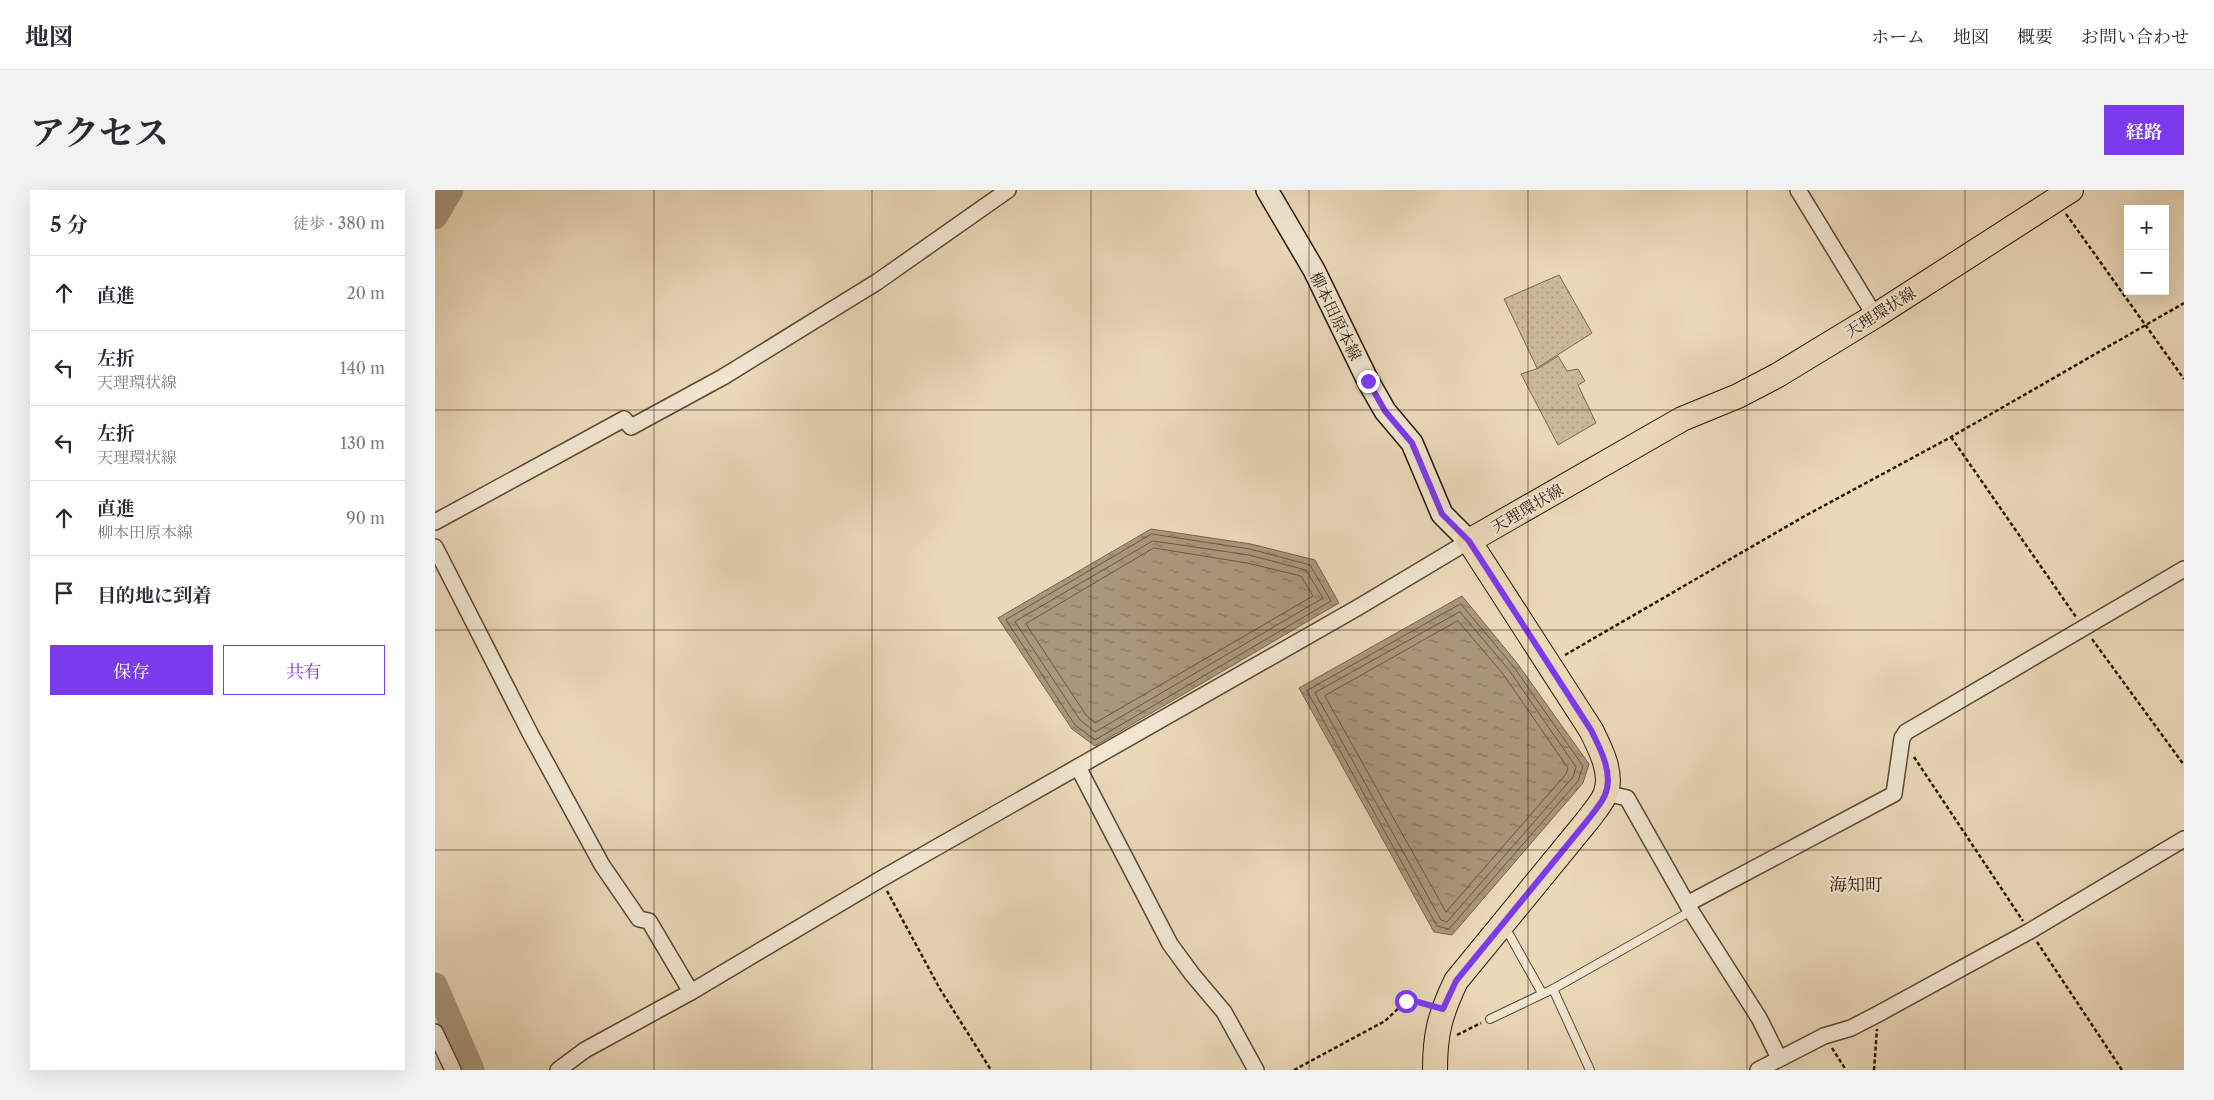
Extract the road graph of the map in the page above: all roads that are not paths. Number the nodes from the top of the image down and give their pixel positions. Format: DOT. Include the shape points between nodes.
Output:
graph roads {
  1 [pos="1008,190"];
  2 [pos="1267,190"];
  3 [pos="1798,190"];
  4 [pos="2063,194"];
  5 [pos="1875,316"];
  6 [pos="435,522"];
  7 [pos="1469,541"];
  8 [pos="435,547"];
  9 [pos="2184,569"];
  10 [pos="1078,767"];
  11 [pos="1606,793"];
  12 [pos="2184,839"];
  13 [pos="1689,908"];
  14 [pos="1503,924"];
  15 [pos="1553,989"];
  16 [pos="691,992"];
  17 [pos="1542,993"];
  18 [pos="1490,1019"];
  19 [pos="435,1032"];
  20 [pos="1779,1058"];
  21 [pos="1436,1062"];
  22 [pos="453,1070"];
  23 [pos="558,1070"];
  24 [pos="1256,1070"];
  25 [pos="1590,1070"];
  26 [pos="1758,1070"];
  1 -- 6 [label="street" via="877,282 723,377 631,427 624,419"];
  2 -- 7 [label="main road, 柳本田原本線" via="1314,270 1385,411 1412,443 1442,514"];
  3 -- 5 [label="street"];
  4 -- 5 [label="main road, 天理環状線"];
  5 -- 7 [label="main road, 天理環状線" via="1778,375 1682,419"];
  7 -- 10 [label="street"];
  7 -- 11 [label="main road" via="1591,730 1603,755 1607,773"];
  8 -- 16 [label="street" via="531,736 602,865 639,918 649,921"];
  9 -- 13 [label="street" via="1906,732 1901,738 1894,794"];
  10 -- 16 [label="street"];
  10 -- 24 [label="street" via="1169,944 1224,1012"];
  11 -- 13 [label="street" via="1627,798"];
  11 -- 14 [label="main road"];
  12 -- 20 [label="street" via="2030,931 1878,1014"];
  13 -- 15 [label="lane"];
  13 -- 20 [label="street" via="1759,1018"];
  14 -- 17 [label="lane"];
  14 -- 21 [label="main road" via="1456,981 1437,1028"];
  15 -- 17 [label="lane"];
  15 -- 25 [label="lane"];
  16 -- 23 [label="street" via="585,1050"];
  17 -- 18 [label="lane"];
  19 -- 22 [label="street"];
  20 -- 26 [label="street"];
}
